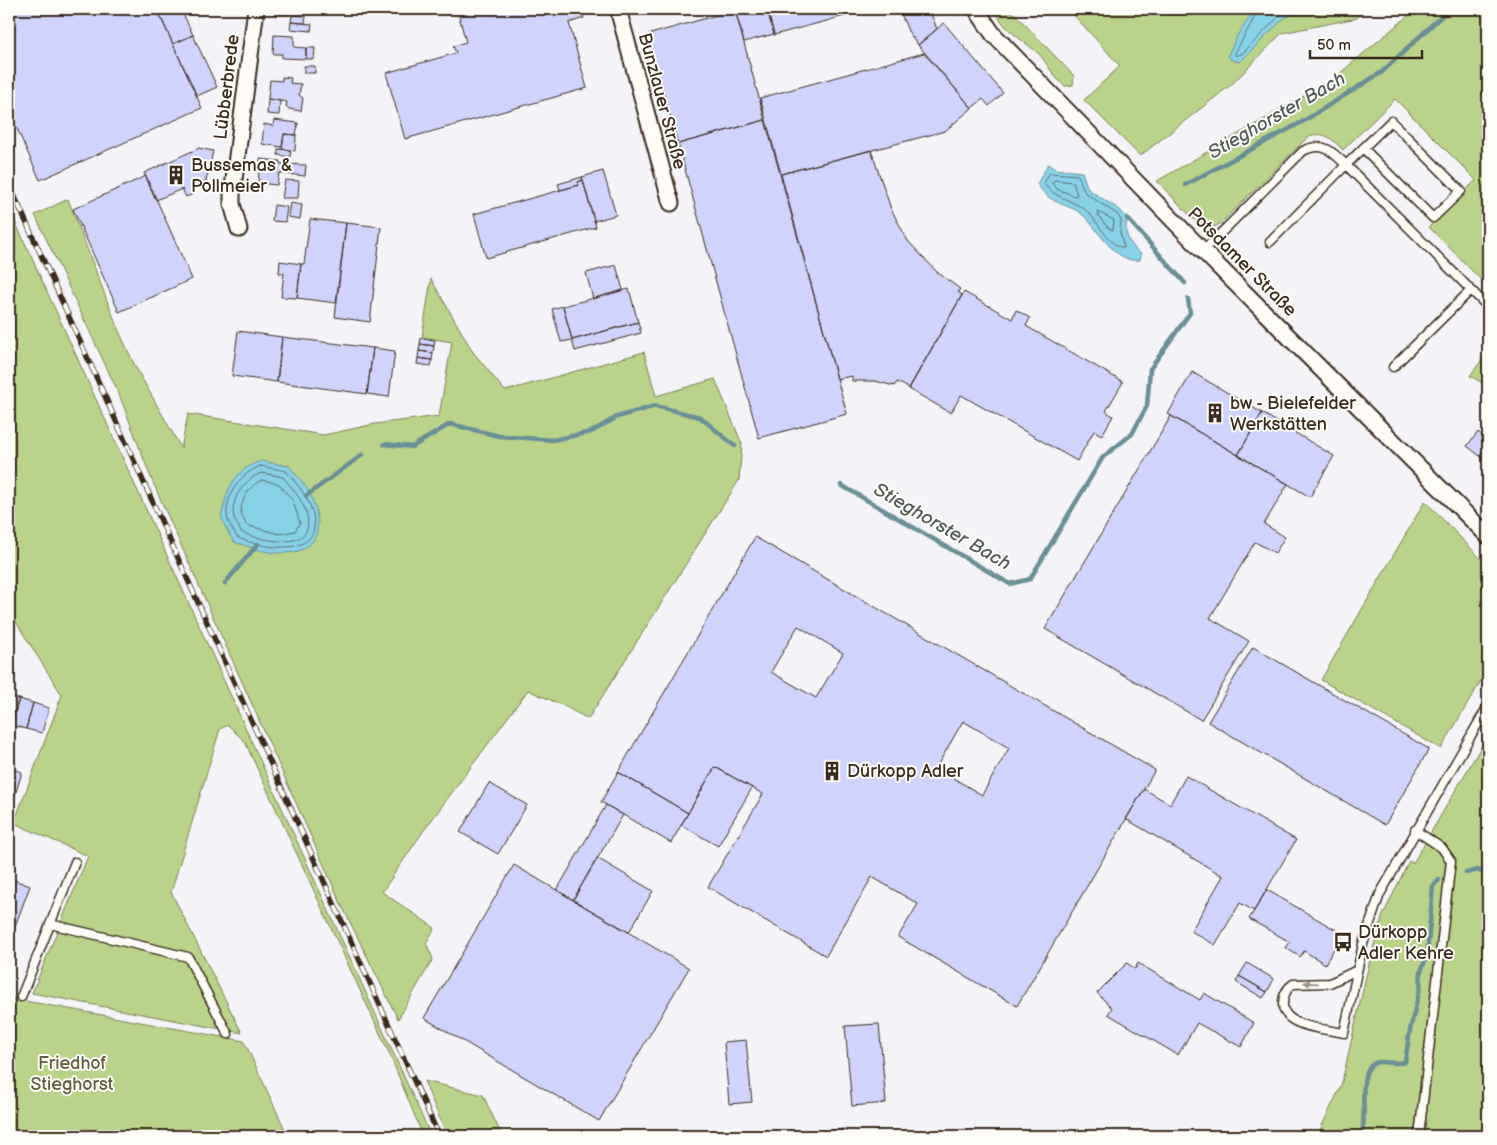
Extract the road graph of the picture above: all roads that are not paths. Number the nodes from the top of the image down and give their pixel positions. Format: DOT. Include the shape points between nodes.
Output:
graph roads {
  1 [pos="256,9"];
  2 [pos="618,9"];
  3 [pos="976,9"];
  4 [pos="1363,148"];
  5 [pos="1346,165"];
  6 [pos="671,203"];
  7 [pos="239,229"];
  8 [pos="1270,242"];
  9 [pos="1203,251"];
  10 [pos="1471,290"];
  11 [pos="1486,305"];
  12 [pos="1393,367"];
  13 [pos="1488,536"];
  14 [pos="1488,706"];
  15 [pos="1415,830"];
  16 [pos="75,862"];
  17 [pos="50,924"];
  18 [pos="1357,970"];
  19 [pos="21,997"];
  20 [pos="228,1034"];
  21 [pos="1419,1136"];
  1 -- 7 [label="street, Lübberbrede" via="232,195"];
  2 -- 6 [label="street, Bunzlauer Straße"];
  3 -- 9 [label="street, Potsdamer Straße" via="993,34"];
  4 -- 4 [label="lane" via="1391,121 1461,191 1433,218"];
  4 -- 5 [label="lane"];
  5 -- 8 [label="lane"];
  5 -- 9 [label="lane" via="1331,150 1321,146 1303,151"];
  5 -- 10 [label="lane"];
  9 -- 13 [label="street, Potsdamer Straße"];
  10 -- 11 [label="lane"];
  10 -- 12 [label="lane"];
  14 -- 15 [label="lane"];
  15 -- 18 [label="lane" via="1380,894"];
  15 -- 21 [label="lane" via="1442,848 1451,860"];
  16 -- 17 [label="lane"];
  17 -- 19 [label="lane"];
  17 -- 20 [label="lane" via="188,957"];
  18 -- 18 [label="lane, one-way" via="1330,982 1293,984 1283,997 1282,1007 1288,1019 1344,1033"];
}
